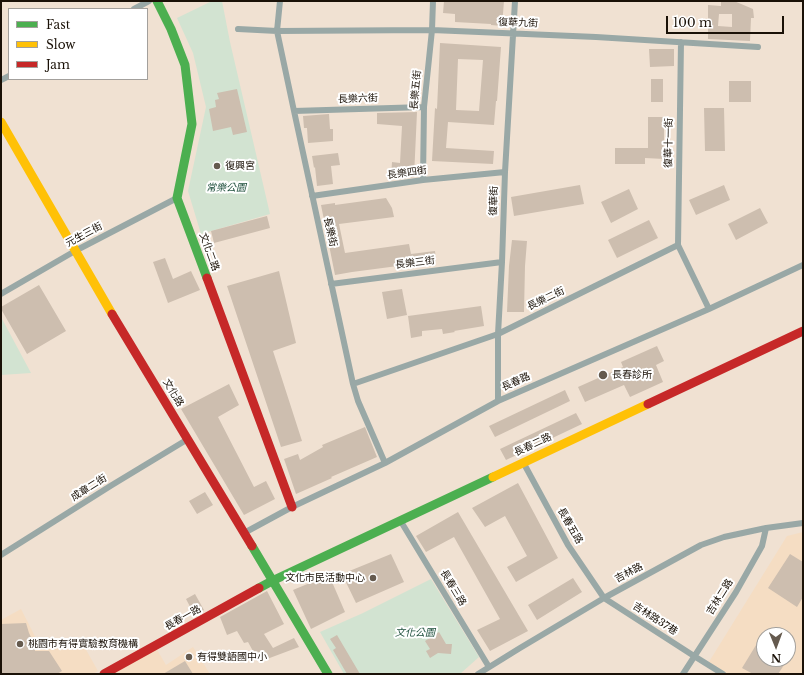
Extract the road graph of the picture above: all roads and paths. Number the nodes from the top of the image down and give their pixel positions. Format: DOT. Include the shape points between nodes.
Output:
graph roads {
  1 [pos="149,1"];
  2 [pos="157,1"];
  3 [pos="280,1"];
  4 [pos="434,1"];
  5 [pos="515,1"];
  6 [pos="136,8"];
  7 [pos="238,29"];
  8 [pos="432,30"];
  9 [pos="278,31"];
  10 [pos="513,33"];
  11 [pos="681,42"];
  12 [pos="758,47"];
  13 [pos="424,107"];
  14 [pos="294,111"];
  15 [pos="1,122"];
  16 [pos="505,172"];
  17 [pos="423,180"];
  18 [pos="312,196"];
  19 [pos="177,198"];
  20 [pos="678,245"];
  21 [pos="75,251"];
  22 [pos="502,262"];
  23 [pos="803,265"];
  24 [pos="331,284"];
  25 [pos="1,294"];
  26 [pos="709,309"];
  27 [pos="803,331"];
  28 [pos="498,334"];
  29 [pos="353,384"];
  30 [pos="498,401"];
  31 [pos="188,439"];
  32 [pos="523,462"];
  33 [pos="386,463"];
  34 [pos="292,507"];
  35 [pos="400,520"];
  36 [pos="803,523"];
  37 [pos="766,528"];
  38 [pos="244,533"];
  39 [pos="1,555"];
  40 [pos="272,581"];
  41 [pos="604,598"];
  42 [pos="694,656"];
  43 [pos="489,667"];
  44 [pos="104,674"];
  45 [pos="328,674"];
  46 [pos="478,674"];
  47 [pos="683,674"];
  48 [pos="723,674"];
  1 -- 6 [label="street"];
  2 -- 19 [label="street" via="185,65 192,124"];
  3 -- 9 [label="street, 長樂街"];
  4 -- 8 [label="street, 長樂五街"];
  5 -- 10 [label="street, 復華街"];
  7 -- 9 [label="street, 復華九街"];
  8 -- 9 [label="street, 復華九街"];
  8 -- 10 [label="street, 復華九街"];
  8 -- 13 [label="street, 長樂五街"];
  9 -- 14 [label="street, 長樂街"];
  10 -- 11 [label="street, 復華九街"];
  10 -- 16 [label="street, 復華街"];
  11 -- 12 [label="street, 復華九街"];
  11 -- 20 [label="street, 復華十一街"];
  13 -- 14 [label="street, 長樂六街"];
  13 -- 17 [label="street, 長樂五街"];
  14 -- 18 [label="street, 長樂街"];
  15 -- 21 [label="street, 文化路"];
  16 -- 17 [label="street, 長樂四街"];
  16 -- 22 [label="street, 復華街"];
  17 -- 18 [label="street, 長樂四街"];
  18 -- 24 [label="street, 長樂街"];
  19 -- 21 [label="street, 元生三街"];
  19 -- 34 [label="street, 文化二路"];
  20 -- 26 [label="street"];
  20 -- 28 [label="street, 長樂二街"];
  21 -- 25 [label="street, 元生三街"];
  21 -- 31 [label="street, 文化路"];
  22 -- 24 [label="street, 長樂三街"];
  22 -- 28 [label="street, 復華街"];
  23 -- 26 [label="street, 長春路"];
  24 -- 29 [label="street, 長樂街"];
  26 -- 30 [label="street, 長春路"];
  27 -- 32 [label="street, 長春二路"];
  28 -- 29 [label="street, 長樂二街"];
  28 -- 30 [label="street, 復華街"];
  29 -- 33 [label="street, 長樂街"];
  30 -- 33 [label="street, 長春路"];
  31 -- 38 [label="street, 文化路"];
  31 -- 39 [label="street, 成章二街"];
  32 -- 35 [label="street, 長春二路"];
  32 -- 41 [label="street, 長春五路" via="568,544"];
  33 -- 34 [label="street, 長春路"];
  34 -- 38 [label="street, 長春路"];
  35 -- 40 [label="street, 長春二路"];
  35 -- 43 [label="street, 長春三路"];
  36 -- 37 [label="street, 吉林路"];
  37 -- 41 [label="street, 吉林路" via="724,537 701,546"];
  37 -- 42 [label="street, 吉林二路" via="762,546 736,592"];
  38 -- 40 [label="street, 文化路"];
  40 -- 44 [label="street, 長春一路"];
  40 -- 45 [label="street, 文化路"];
  41 -- 42 [label="street, 吉林路37巷"];
  41 -- 43 [label="street, 吉林路"];
  42 -- 47 [label="street, 吉林二路"];
  42 -- 48 [label="street, 吉林路37巷"];
  43 -- 46 [label="street, 吉林路"];
}
